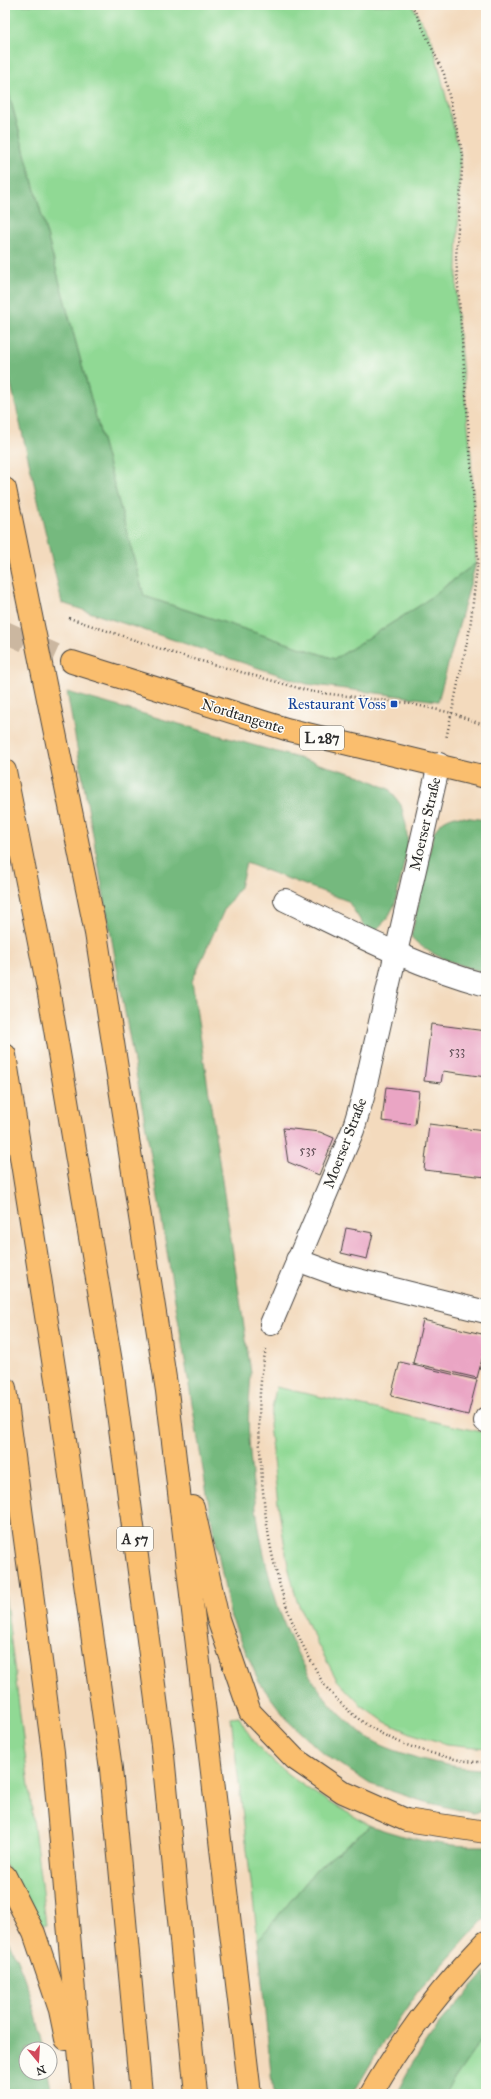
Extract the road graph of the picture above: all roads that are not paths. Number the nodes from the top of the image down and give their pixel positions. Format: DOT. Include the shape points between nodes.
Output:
graph roads {
  1 [pos="5,489"];
  2 [pos="72,662"];
  3 [pos="439,764"];
  4 [pos="5,771"];
  5 [pos="486,777"];
  6 [pos="285,900"];
  7 [pos="395,954"];
  8 [pos="486,985"];
  9 [pos="5,1055"];
  10 [pos="297,1260"];
  11 [pos="486,1312"];
  12 [pos="271,1324"];
  13 [pos="5,1388"];
  14 [pos="167,1391"];
  15 [pos="486,1832"];
  16 [pos="5,1876"];
  17 [pos="486,1942"];
  18 [pos="76,2094"];
  19 [pos="83,2094"];
  20 [pos="141,2094"];
  21 [pos="196,2094"];
  22 [pos="250,2094"];
  23 [pos="371,2094"];
  1 -- 14 [label="main road" via="96,933"];
  2 -- 3 [label="main road, Nordtangente / L 287" via="286,729"];
  3 -- 5 [label="main road, Nordtangente / L 287"];
  3 -- 7 [label="street, Moerser Straße"];
  4 -- 21 [label="main road, A 57" via="48,988 112,1368 162,1745"];
  6 -- 7 [label="street"];
  7 -- 8 [label="street" via="459,978"];
  7 -- 10 [label="street, Moerser Straße" via="363,1097 353,1130"];
  9 -- 20 [label="main road" via="60,1405 111,1768"];
  10 -- 11 [label="street" via="338,1275"];
  10 -- 12 [label="street, Moerser Straße"];
  13 -- 19 [label="main road" via="53,1752"];
  14 -- 15 [label="main road" via="218,1619 250,1712 295,1759 343,1792 406,1820"];
  14 -- 22 [label="main road"];
  16 -- 18 [label="main road" via="34,1933 58,2003"];
  17 -- 23 [label="main road" via="453,1976 392,2056"];
}
